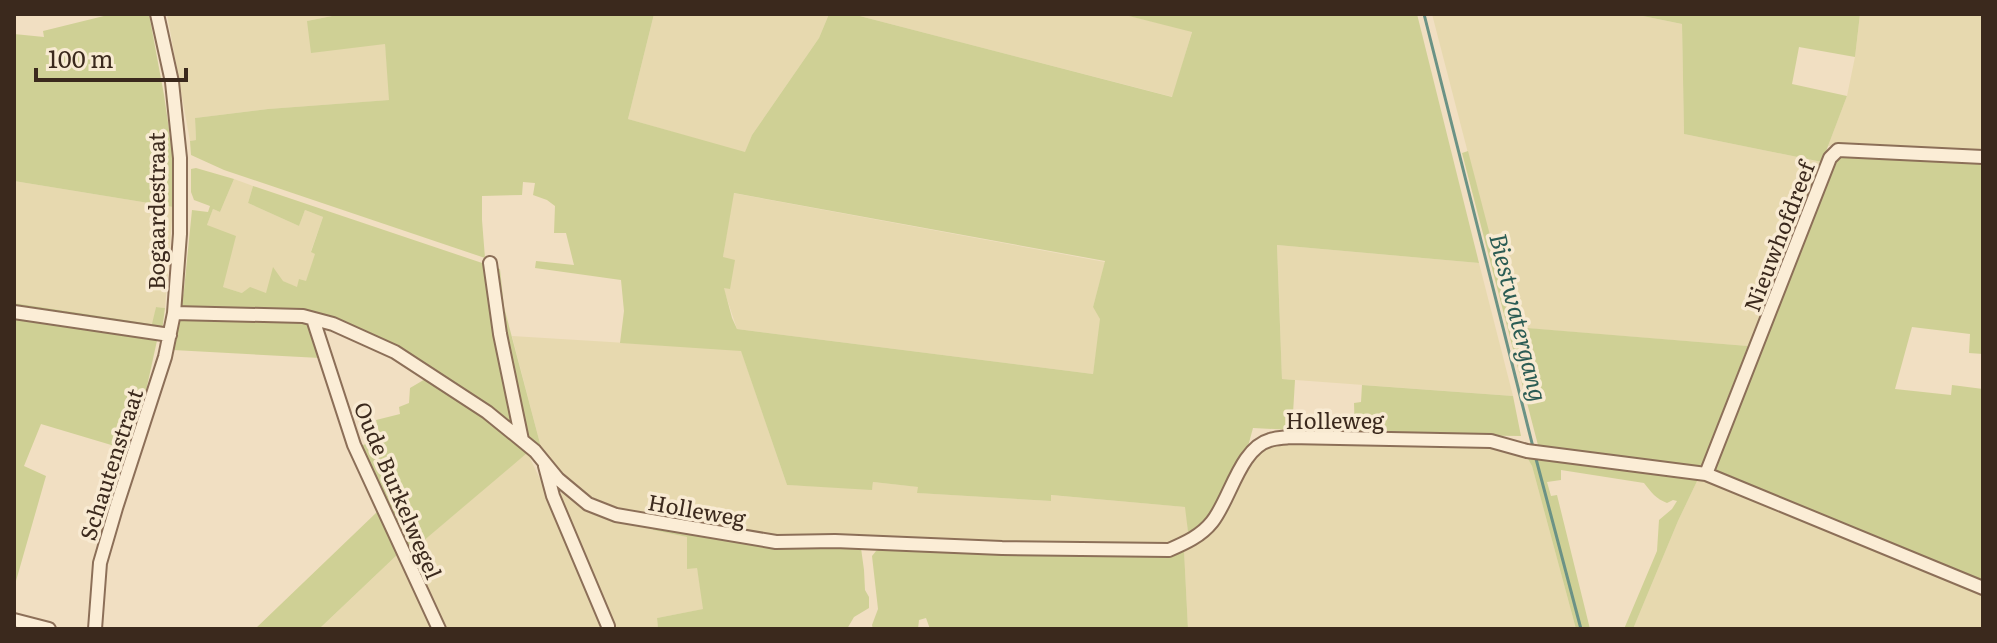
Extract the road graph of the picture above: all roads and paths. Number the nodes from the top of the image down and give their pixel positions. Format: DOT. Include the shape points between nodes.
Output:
graph roads {
  1 [pos="157,14"];
  2 [pos="1983,157"];
  3 [pos="490,263"];
  4 [pos="14,312"];
  5 [pos="174,313"];
  6 [pos="313,319"];
  7 [pos="170,335"];
  8 [pos="522,440"];
  9 [pos="544,462"];
  10 [pos="1706,474"];
  11 [pos="1983,588"];
  12 [pos="14,620"];
  13 [pos="608,626"];
  14 [pos="49,629"];
  15 [pos="95,629"];
  16 [pos="439,629"];
  1 -- 5 [label="street, Bogaardestraat" via="172,82 180,158"];
  2 -- 10 [label="street, Nieuwhofdreef" via="1838,150 1830,158"];
  3 -- 8 [label="street"];
  4 -- 7 [label="street"];
  5 -- 6 [label="street, Holleweg"];
  5 -- 7 [label="street, Schautenstraat"];
  6 -- 8 [label="street, Holleweg" via="395,352"];
  6 -- 16 [label="street, Oude Burkelwegel" via="354,445"];
  7 -- 15 [label="street, Schautenstraat" via="100,563"];
  8 -- 9 [label="street, Holleweg"];
  9 -- 10 [label="street, Holleweg" via="588,504 616,515 776,542 1134,551 1169,550 1191,540 1212,522 1252,453 1269,440 1289,437 1491,441 1532,452"];
  9 -- 13 [label="street, Holleweg"];
  10 -- 11 [label="street, Holleweg"];
  12 -- 14 [label="street"];
}
